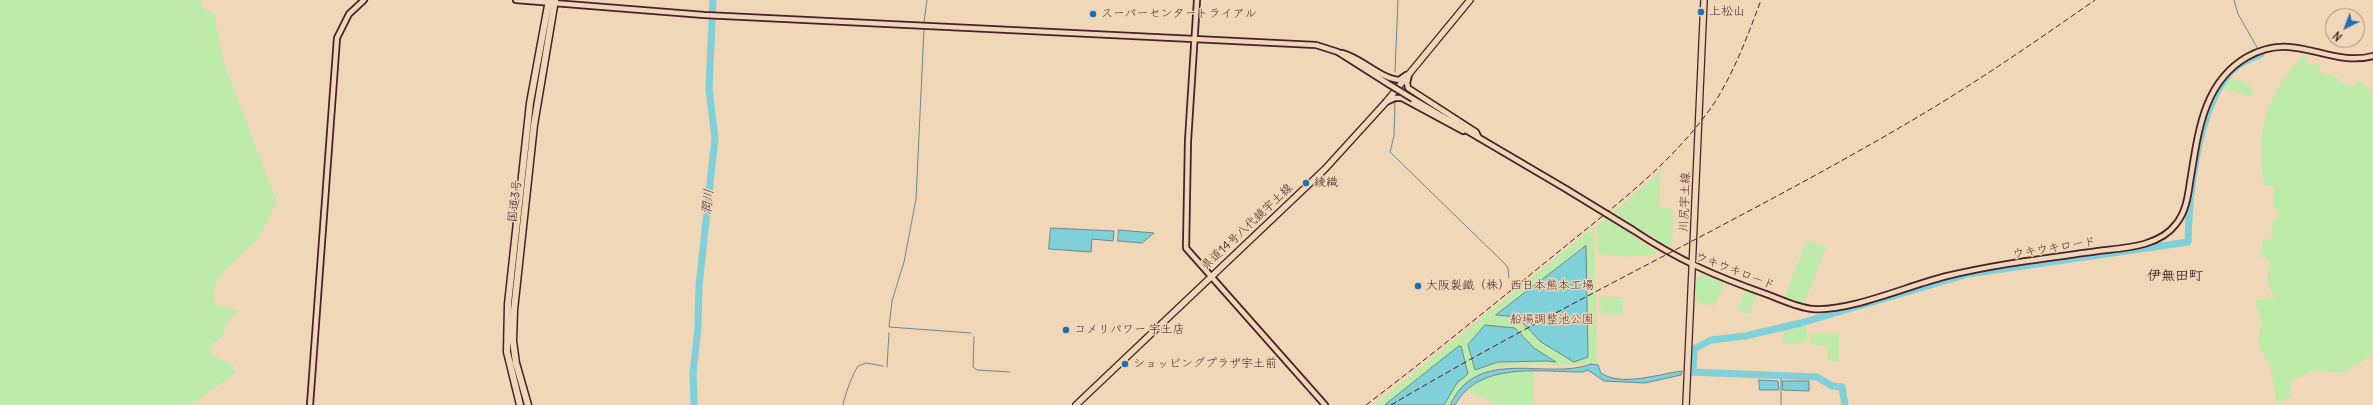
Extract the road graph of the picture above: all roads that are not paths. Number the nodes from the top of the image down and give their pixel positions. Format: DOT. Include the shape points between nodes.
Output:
graph roads {
  1 [pos="364,0"];
  2 [pos="516,0"];
  3 [pos="1197,0"];
  4 [pos="1470,0"];
  5 [pos="1704,0"];
  6 [pos="551,1"];
  7 [pos="1195,39"];
  8 [pos="1338,52"];
  9 [pos="2373,56"];
  10 [pos="1409,73"];
  11 [pos="1386,102"];
  12 [pos="1469,132"];
  13 [pos="1479,138"];
  14 [pos="1693,266"];
  15 [pos="1210,277"];
  16 [pos="310,405"];
  17 [pos="520,405"];
  18 [pos="528,405"];
  19 [pos="1076,405"];
  20 [pos="1325,405"];
  21 [pos="1686,405"];
  1 -- 16 [label="street" via="349,14 337,38"];
  2 -- 6 [label="street"];
  3 -- 7 [label="street"];
  4 -- 10 [label="main road, 県道14号八代鏡宇土線"];
  5 -- 14 [label="main road, 川尻宇土線"];
  6 -- 7 [label="street" via="718,16"];
  6 -- 17 [label="highway, 国道3号" via="528,118 508,304 507,352"];
  6 -- 18 [label="highway, 国道3号" via="534,125 514,310 513,341 516,363"];
  7 -- 8 [label="street" via="1316,45"];
  7 -- 15 [label="street" via="1185,241 1189,252"];
  8 -- 10 [label="street" via="1351,55 1389,78 1402,79"];
  8 -- 12 [label="street, bridge"];
  9 -- 14 [label="street, ウキウキロード" via="2351,60 2303,48 2274,46 2252,54 2230,69 2214,88 2203,113 2188,195 2181,217 2172,229 2149,242 1948,275 1846,306 1812,309"];
  10 -- 11 [label="main road, 県道14号八代鏡宇土線"];
  10 -- 13 [label="street" via="1408,88 1476,132"];
  11 -- 12 [label="street" via="1402,98 1447,125"];
  11 -- 15 [label="main road, 県道14号八代鏡宇土線" via="1325,169"];
  12 -- 13 [label="street"];
  13 -- 14 [label="street, ウキウキロード, bridge"];
  14 -- 21 [label="main road, 川尻宇土線"];
  15 -- 19 [label="main road, 県道14号八代鏡宇土線"];
  15 -- 20 [label="street"];
}
